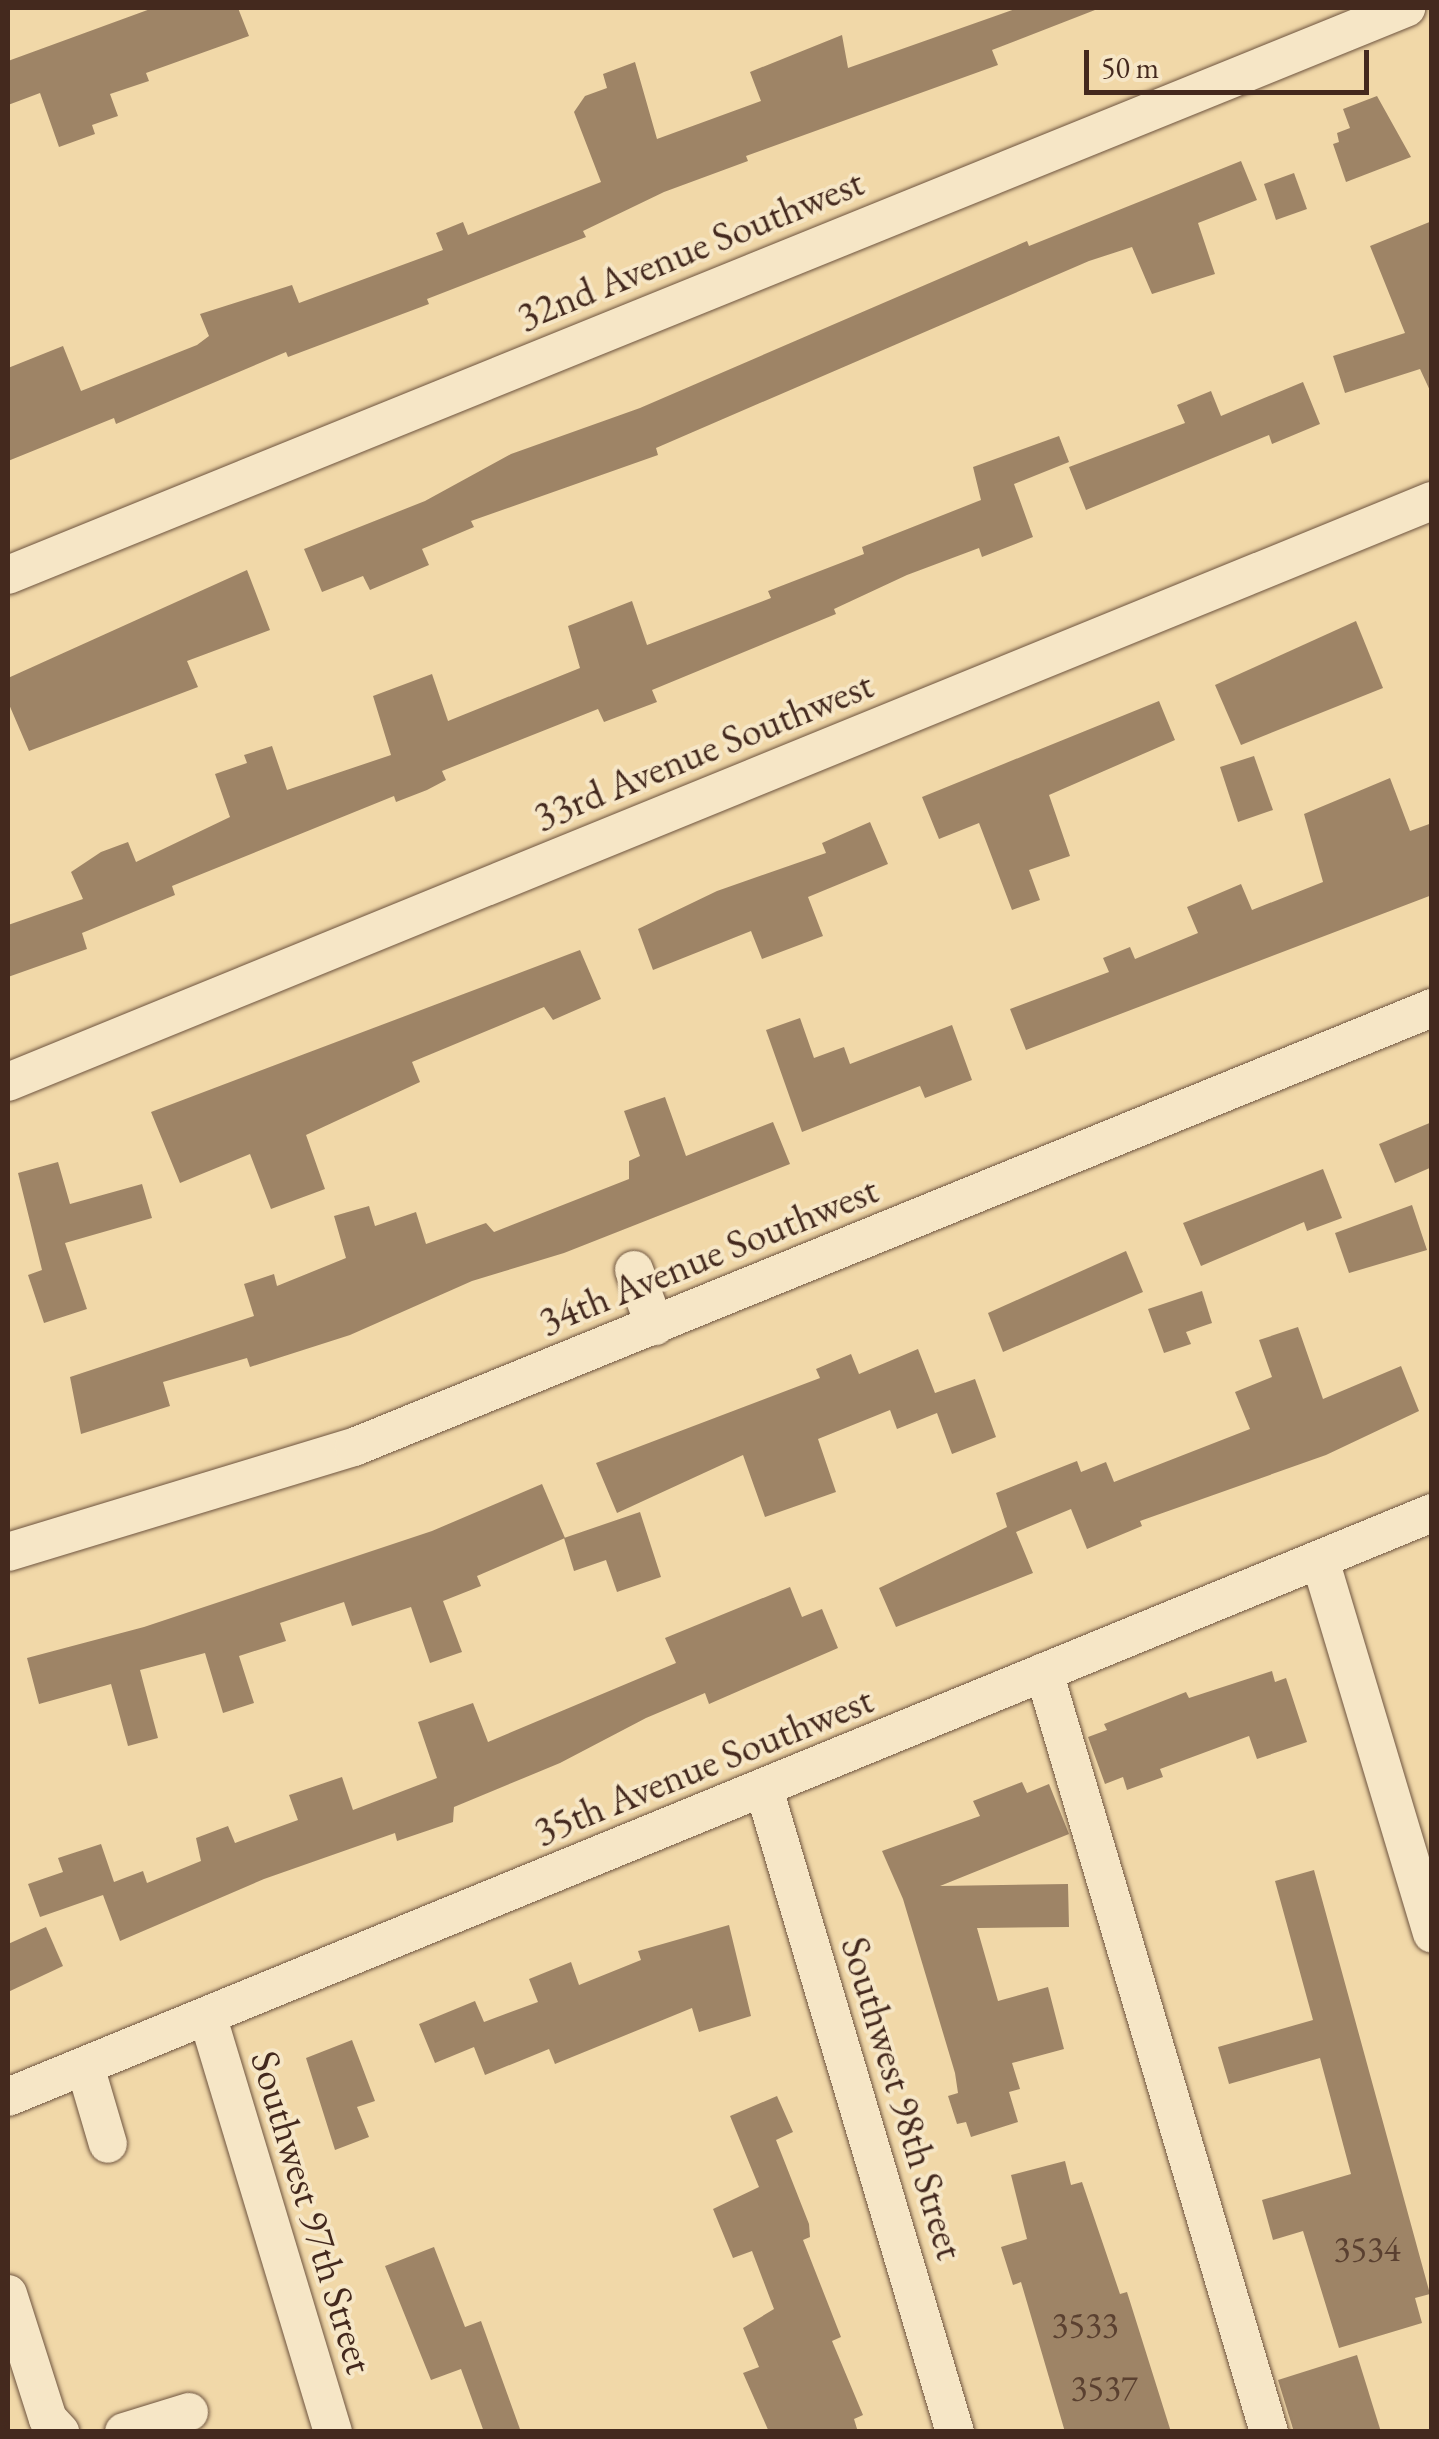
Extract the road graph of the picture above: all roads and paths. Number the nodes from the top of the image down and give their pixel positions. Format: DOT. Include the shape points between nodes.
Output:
graph roads {
  1 [pos="1406,8"];
  2 [pos="1432,501"];
  3 [pos="8,575"];
  4 [pos="1432,1008"];
  5 [pos="8,1082"];
  6 [pos="634,1270"];
  7 [pos="656,1326"];
  8 [pos="1432,1513"];
  9 [pos="8,1552"];
  10 [pos="1320,1560"];
  11 [pos="1044,1672"];
  12 [pos="764,1790"];
  13 [pos="1432,1934"];
  14 [pos="208,2018"];
  15 [pos="84,2066"];
  16 [pos="8,2096"];
  17 [pos="108,2144"];
  18 [pos="8,2294"];
  19 [pos="189,2412"];
  20 [pos="60,2432"];
  21 [pos="124,2432"];
  22 [pos="333,2432"];
  23 [pos="956,2432"];
  24 [pos="1269,2432"];
  1 -- 3 [label="street, 32nd Avenue Southwest"];
  2 -- 5 [label="street, 33rd Avenue Southwest"];
  4 -- 7 [label="street, 34th Avenue Southwest"];
  6 -- 7 [label="street"];
  7 -- 9 [label="street, 34th Avenue Southwest" via="354,1447"];
  8 -- 10 [label="street, 35th Avenue Southwest"];
  10 -- 11 [label="street, 35th Avenue Southwest"];
  10 -- 13 [label="street"];
  11 -- 12 [label="street, 35th Avenue Southwest"];
  11 -- 24 [label="street"];
  12 -- 14 [label="street, 35th Avenue Southwest"];
  12 -- 23 [label="street, Southwest 98th Street"];
  14 -- 15 [label="street, 35th Avenue Southwest"];
  14 -- 22 [label="street, Southwest 97th Street"];
  15 -- 16 [label="street, 35th Avenue Southwest"];
  15 -- 17 [label="street"];
  18 -- 20 [label="street" via="48,2419"];
  19 -- 21 [label="street"];
}
